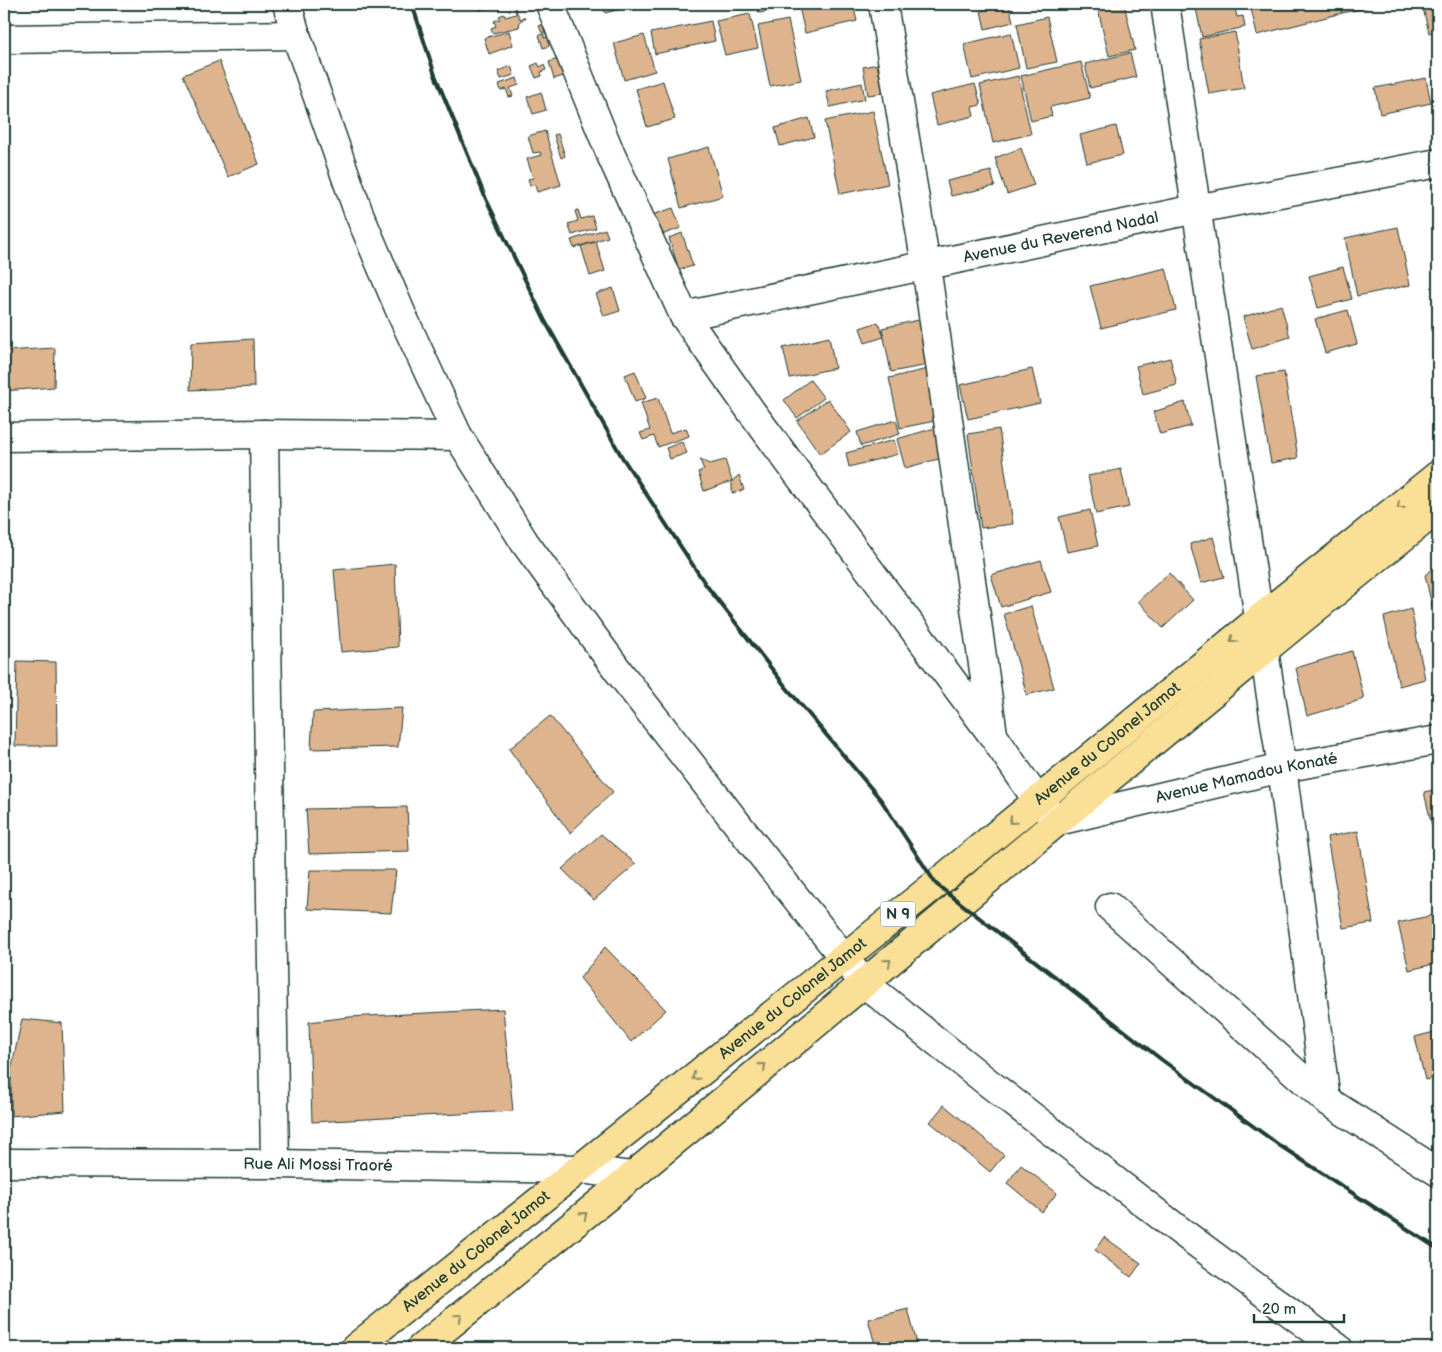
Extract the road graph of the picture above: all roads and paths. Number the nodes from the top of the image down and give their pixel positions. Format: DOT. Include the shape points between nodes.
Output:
graph roads {
  1 [pos="287,4"];
  2 [pos="550,4"];
  3 [pos="883,4"];
  4 [pos="1165,4"];
  5 [pos="296,35"];
  6 [pos="4,39"];
  7 [pos="1438,163"];
  8 [pos="1196,210"];
  9 [pos="926,266"];
  10 [pos="684,316"];
  11 [pos="264,434"];
  12 [pos="458,436"];
  13 [pos="4,437"];
  14 [pos="1438,475"];
  15 [pos="1438,509"];
  16 [pos="1259,618"];
  17 [pos="1264,649"];
  18 [pos="994,737"];
  19 [pos="1438,740"];
  20 [pos="1282,768"];
  21 [pos="1037,800"];
  22 [pos="1058,821"];
  23 [pos="1110,906"];
  24 [pos="843,958"];
  25 [pos="864,983"];
  26 [pos="1326,1100"];
  27 [pos="4,1163"];
  28 [pos="275,1164"];
  29 [pos="580,1169"];
  30 [pos="1438,1172"];
  31 [pos="632,1176"];
  32 [pos="424,1347"];
  33 [pos="355,1348"];
  34 [pos="1338,1348"];
  1 -- 5 [label="street"];
  2 -- 10 [label="street" via="611,155"];
  3 -- 9 [label="street"];
  4 -- 8 [label="street"];
  5 -- 6 [label="street"];
  5 -- 12 [label="street" via="358,211"];
  7 -- 8 [label="street, Avenue du Reverend Nadal"];
  8 -- 9 [label="street, Avenue du Reverend Nadal"];
  8 -- 16 [label="street"];
  9 -- 10 [label="street, Avenue du Reverend Nadal"];
  9 -- 18 [label="street"];
  10 -- 18 [label="street" via="756,419"];
  11 -- 12 [label="street"];
  11 -- 13 [label="street"];
  11 -- 28 [label="street"];
  12 -- 24 [label="street" via="525,542 620,672"];
  14 -- 16 [label="main road, Avenue du Colonel Jamot / N 9, one-way"];
  15 -- 17 [label="main road, Avenue du Colonel Jamot / N 9"];
  16 -- 17 [label="street"];
  16 -- 21 [label="main road, Avenue du Colonel Jamot / N 9, one-way"];
  17 -- 20 [label="street"];
  17 -- 22 [label="main road, Avenue du Colonel Jamot / N 9"];
  18 -- 21 [label="street"];
  19 -- 20 [label="street, Avenue Mamadou Konaté"];
  20 -- 22 [label="street, Avenue Mamadou Konaté"];
  20 -- 26 [label="street"];
  21 -- 22 [label="street"];
  21 -- 24 [label="main road, Avenue du Colonel Jamot / N 9, one-way"];
  25 -- 22 [label="main road, Avenue du Colonel Jamot / N 9, one-way"];
  23 -- 26 [label="street"];
  24 -- 25 [label="street"];
  24 -- 29 [label="main road, Avenue du Colonel Jamot / N 9, one-way"];
  31 -- 25 [label="main road, Avenue du Colonel Jamot / N 9, one-way"];
  25 -- 34 [label="street" via="1017,1106"];
  26 -- 30 [label="street"];
  27 -- 28 [label="street, Rue Ali Mossi Traoré"];
  28 -- 29 [label="street, Rue Ali Mossi Traoré"];
  29 -- 31 [label="street, Rue Ali Mossi Traoré"];
  29 -- 33 [label="main road, Avenue du Colonel Jamot / N 9"];
  32 -- 31 [label="main road, Avenue du Colonel Jamot / N 9, one-way"];
}
